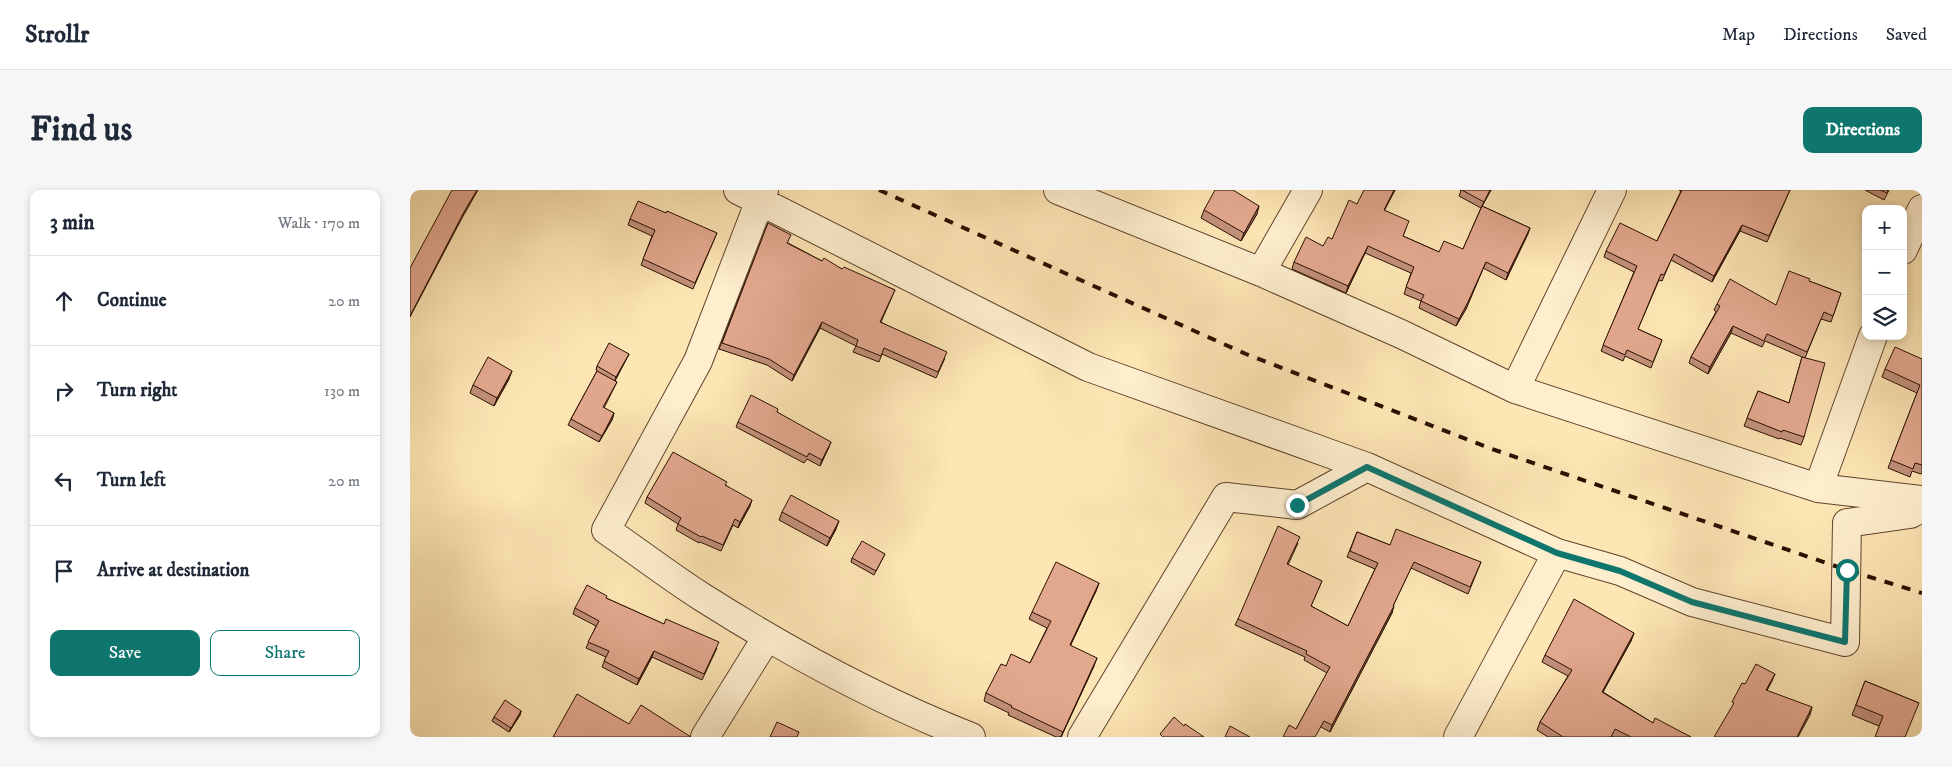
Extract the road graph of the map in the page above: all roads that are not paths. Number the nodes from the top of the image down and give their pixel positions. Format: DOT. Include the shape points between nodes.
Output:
graph roads {
  1 [pos="1058,190"];
  2 [pos="1308,190"];
  3 [pos="1612,190"];
  4 [pos="754,193"];
  5 [pos="1922,209"];
  6 [pos="1907,241"];
  7 [pos="1261,272"];
  8 [pos="1871,340"];
  9 [pos="1515,389"];
  10 [pos="1367,467"];
  11 [pos="1818,488"];
  12 [pos="1922,500"];
  13 [pos="1922,508"];
  14 [pos="1557,553"];
  15 [pos="767,637"];
  16 [pos="1466,735"];
  17 [pos="705,737"];
  18 [pos="971,737"];
  19 [pos="1082,737"];
  1 -- 7 [label="street"];
  2 -- 7 [label="street"];
  3 -- 9 [label="street"];
  4 -- 10 [label="street" via="1088,367"];
  4 -- 15 [label="street" via="698,361 606,530"];
  5 -- 6 [label="street"];
  7 -- 9 [label="street"];
  8 -- 11 [label="street"];
  9 -- 11 [label="street"];
  10 -- 14 [label="street"];
  10 -- 19 [label="street" via="1297,505 1226,497"];
  11 -- 12 [label="street"];
  13 -- 14 [label="street" via="1910,514 1847,523 1845,642 1692,602 1620,571"];
  14 -- 16 [label="street"];
  15 -- 17 [label="street"];
  15 -- 18 [label="street" via="918,716"];
}
